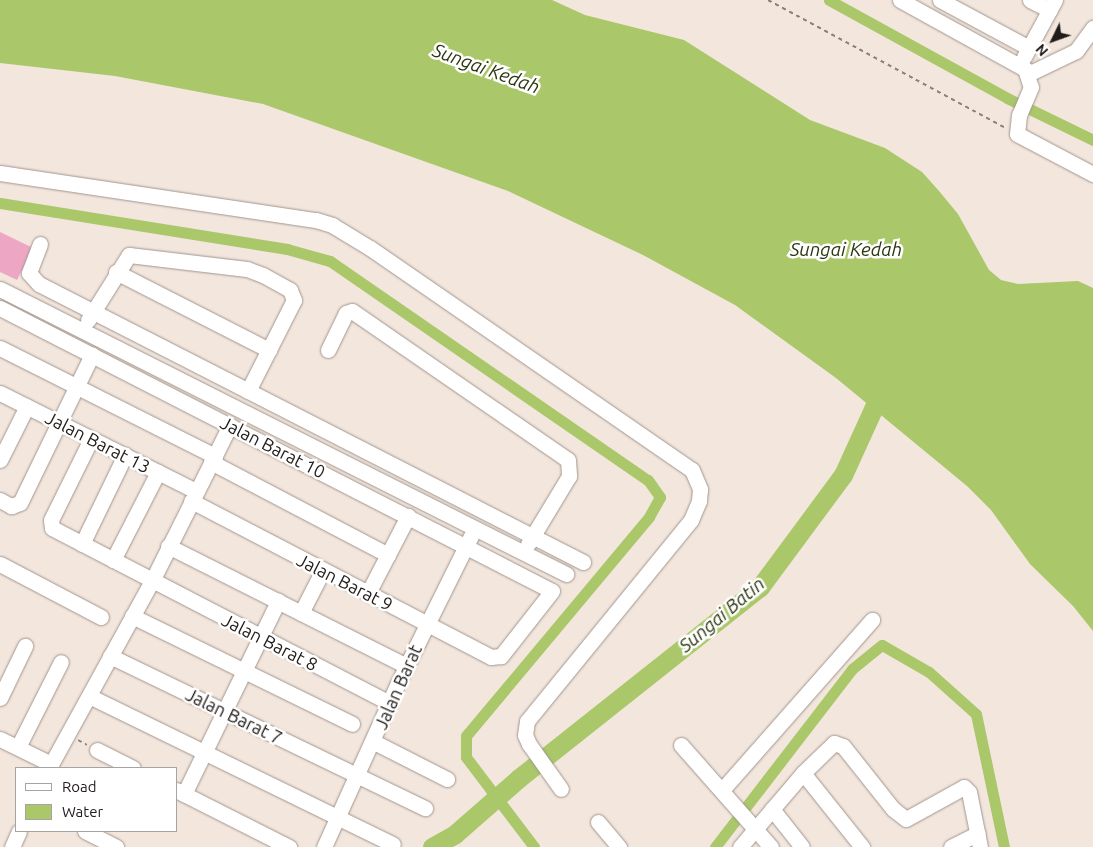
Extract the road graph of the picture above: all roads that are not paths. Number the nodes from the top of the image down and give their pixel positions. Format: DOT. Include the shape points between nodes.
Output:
graph roads {
  1 [pos="900,0"];
  2 [pos="940,0"];
  3 [pos="1030,0"];
  4 [pos="1052,5"];
  5 [pos="1093,28"];
  6 [pos="1029,48"];
  7 [pos="1026,75"];
  8 [pos="0,173"];
  9 [pos="1093,174"];
  10 [pos="40,244"];
  11 [pos="116,272"];
  12 [pos="0,289"];
  13 [pos="0,308"];
  14 [pos="93,312"];
  15 [pos="83,330"];
  16 [pos="0,348"];
  17 [pos="269,350"];
  18 [pos="328,350"];
  19 [pos="92,355"];
  20 [pos="76,385"];
  21 [pos="248,391"];
  22 [pos="0,393"];
  23 [pos="27,406"];
  24 [pos="58,422"];
  25 [pos="230,425"];
  26 [pos="92,439"];
  27 [pos="124,456"];
  28 [pos="213,459"];
  29 [pos="0,460"];
  30 [pos="158,472"];
  31 [pos="193,496"];
  32 [pos="0,500"];
  33 [pos="408,516"];
  34 [pos="475,528"];
  35 [pos="532,536"];
  36 [pos="82,544"];
  37 [pos="466,545"];
  38 [pos="168,546"];
  39 [pos="524,552"];
  40 [pos="388,555"];
  41 [pos="113,560"];
  42 [pos="583,562"];
  43 [pos="0,564"];
  44 [pos="323,570"];
  45 [pos="566,574"];
  46 [pos="152,581"];
  47 [pos="368,593"];
  48 [pos="278,601"];
  49 [pos="300,613"];
  50 [pos="132,616"];
  51 [pos="101,617"];
  52 [pos="872,620"];
  53 [pos="427,624"];
  54 [pos="260,638"];
  55 [pos="25,646"];
  56 [pos="110,656"];
  57 [pos="501,656"];
  58 [pos="61,662"];
  59 [pos="407,666"];
  60 [pos="244,671"];
  61 [pos="89,696"];
  62 [pos="0,698"];
  63 [pos="390,702"];
  64 [pos="224,712"];
  65 [pos="352,724"];
  66 [pos="0,738"];
  67 [pos="374,742"];
  68 [pos="681,745"];
  69 [pos="18,747"];
  70 [pos="97,750"];
  71 [pos="205,752"];
  72 [pos="50,766"];
  73 [pos="131,767"];
  74 [pos="803,773"];
  75 [pos="358,776"];
  76 [pos="447,779"];
  77 [pos="561,788"];
  78 [pos="722,790"];
  79 [pos="180,792"];
  80 [pos="424,808"];
  81 [pos="772,809"];
  82 [pos="338,817"];
  83 [pos="598,822"];
  84 [pos="752,824"];
  85 [pos="19,832"];
  86 [pos="87,832"];
  87 [pos="979,840"];
  88 [pos="393,844"];
  89 [pos="12,847"];
  90 [pos="116,847"];
  91 [pos="289,847"];
  92 [pos="324,847"];
  93 [pos="619,847"];
  94 [pos="740,847"];
  95 [pos="771,847"];
  96 [pos="802,847"];
  97 [pos="862,847"];
  98 [pos="951,847"];
  1 -- 7 [label="street"];
  2 -- 6 [label="street"];
  3 -- 4 [label="street"];
  4 -- 6 [label="street"];
  5 -- 7 [label="street" via="1076,51"];
  6 -- 7 [label="street"];
  7 -- 9 [label="street" via="1018,134"];
  8 -- 77 [label="street" via="332,225 692,470 700,489 691,520 531,714 525,735 536,756"];
  10 -- 14 [label="street" via="29,268 30,277"];
  11 -- 14 [label="street"];
  11 -- 17 [label="street"];
  11 -- 17 [label="street" via="124,258 137,254 247,269 290,290 294,300"];
  12 -- 15 [label="street"];
  13 -- 19 [label="street, Jalan Barat 10"];
  14 -- 15 [label="street"];
  14 -- 21 [label="street"];
  15 -- 34 [label="street"];
  16 -- 20 [label="street"];
  17 -- 21 [label="street"];
  18 -- 35 [label="street" via="346,313 352,311 568,460 569,476"];
  19 -- 20 [label="street"];
  19 -- 25 [label="street, Jalan Barat 10"];
  20 -- 24 [label="street"];
  20 -- 28 [label="street"];
  21 -- 35 [label="street"];
  22 -- 23 [label="street, Jalan Barat 13"];
  23 -- 24 [label="street, Jalan Barat 13"];
  23 -- 29 [label="street"];
  24 -- 26 [label="street, Jalan Barat 13"];
  24 -- 32 [label="street" via="18,506"];
  25 -- 28 [label="street"];
  25 -- 33 [label="street, Jalan Barat 10"];
  26 -- 27 [label="street, Jalan Barat 13"];
  26 -- 36 [label="street, Jalan Barat 8" via="50,525"];
  27 -- 30 [label="street, Jalan Barat 13"];
  27 -- 36 [label="street"];
  28 -- 31 [label="street"];
  28 -- 40 [label="street"];
  30 -- 31 [label="street, Jalan Barat 13"];
  30 -- 41 [label="street"];
  31 -- 38 [label="street"];
  31 -- 44 [label="street, Jalan Barat 9"];
  33 -- 37 [label="street, Jalan Barat 10"];
  33 -- 40 [label="street"];
  34 -- 37 [label="street, Jalan Barat"];
  34 -- 39 [label="street"];
  35 -- 39 [label="street"];
  35 -- 42 [label="street"];
  36 -- 41 [label="street, Jalan Barat 8"];
  37 -- 53 [label="street, Jalan Barat"];
  37 -- 57 [label="street, Jalan Barat 10" via="552,591"];
  38 -- 46 [label="street"];
  38 -- 48 [label="street"];
  39 -- 45 [label="street"];
  40 -- 47 [label="street"];
  41 -- 46 [label="street, Jalan Barat 8"];
  43 -- 51 [label="street"];
  44 -- 47 [label="street, Jalan Barat 9"];
  44 -- 49 [label="street"];
  46 -- 50 [label="street"];
  46 -- 54 [label="street, Jalan Barat 8"];
  47 -- 53 [label="street, Jalan Barat 9"];
  48 -- 49 [label="street"];
  48 -- 54 [label="street"];
  49 -- 59 [label="street"];
  50 -- 56 [label="street"];
  50 -- 60 [label="street"];
  52 -- 78 [label="street"];
  53 -- 57 [label="street, Jalan Barat 9" via="491,657"];
  53 -- 59 [label="street, Jalan Barat"];
  54 -- 60 [label="street"];
  54 -- 63 [label="street, Jalan Barat 8"];
  55 -- 62 [label="street"];
  56 -- 61 [label="street"];
  56 -- 64 [label="street, Jalan Barat 7"];
  58 -- 69 [label="street"];
  59 -- 63 [label="street, Jalan Barat"];
  60 -- 64 [label="street"];
  60 -- 65 [label="street"];
  61 -- 71 [label="street"];
  61 -- 72 [label="street"];
  63 -- 67 [label="street, Jalan Barat"];
  64 -- 71 [label="street"];
  64 -- 75 [label="street, Jalan Barat 7"];
  66 -- 69 [label="street"];
  67 -- 75 [label="street, Jalan Barat"];
  67 -- 76 [label="street"];
  68 -- 78 [label="street"];
  69 -- 72 [label="street"];
  70 -- 73 [label="street"];
  71 -- 79 [label="street"];
  71 -- 82 [label="street"];
  74 -- 81 [label="street"];
  74 -- 87 [label="street" via="828,746 839,744 893,809 906,819 964,787 969,792"];
  74 -- 97 [label="street"];
  75 -- 80 [label="street, Jalan Barat 7"];
  75 -- 82 [label="street, Jalan Barat"];
  78 -- 84 [label="street"];
  79 -- 91 [label="street"];
  81 -- 84 [label="street"];
  81 -- 96 [label="street"];
  82 -- 88 [label="street"];
  82 -- 92 [label="street, Jalan Barat"];
  83 -- 93 [label="street"];
  84 -- 94 [label="street"];
  84 -- 95 [label="street"];
  85 -- 89 [label="street"];
  86 -- 90 [label="street"];
  87 -- 98 [label="street"];
}
